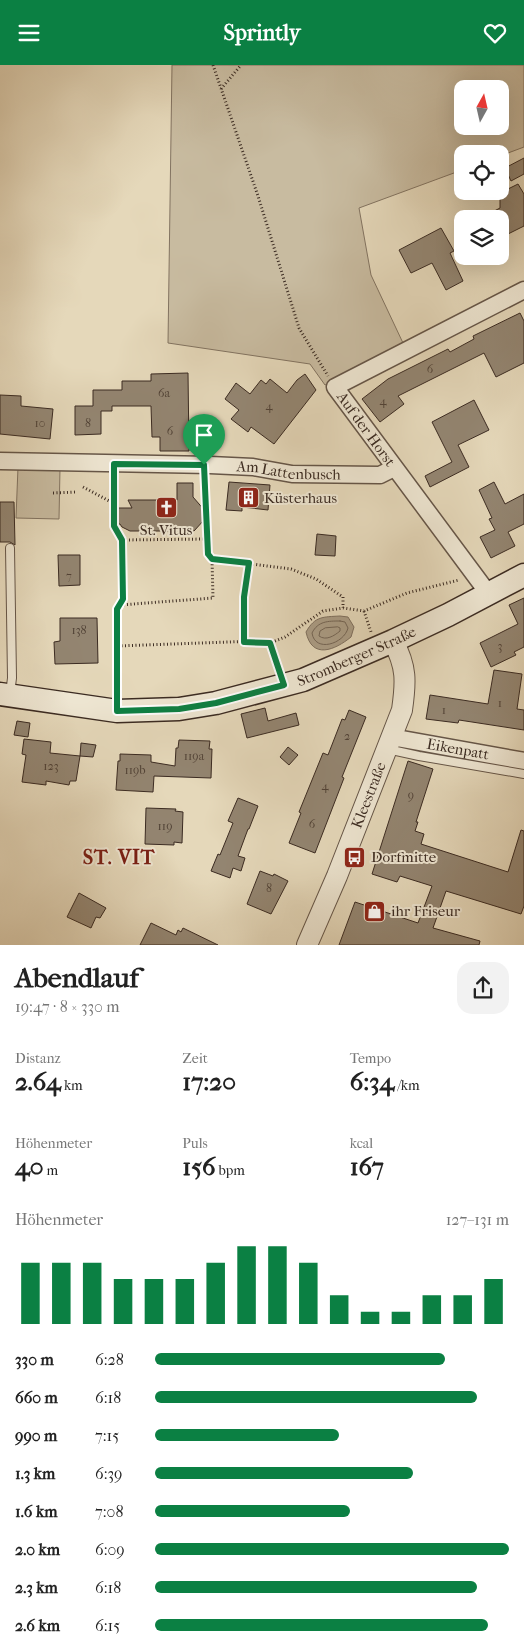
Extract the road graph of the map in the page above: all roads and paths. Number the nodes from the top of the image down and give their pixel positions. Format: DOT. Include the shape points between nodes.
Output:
graph roads {
  1 [pos="213,65"];
  2 [pos="241,65"];
  3 [pos="221,89"];
  4 [pos="524,290"];
  5 [pos="335,387"];
  6 [pos="0,461"];
  7 [pos="114,464"];
  8 [pos="204,465"];
  9 [pos="394,468"];
  10 [pos="83,487"];
  11 [pos="78,492"];
  12 [pos="53,493"];
  13 [pos="114,503"];
  14 [pos="207,539"];
  15 [pos="122,540"];
  16 [pos="10,548"];
  17 [pos="212,559"];
  18 [pos="249,563"];
  19 [pos="524,575"];
  20 [pos="482,585"];
  21 [pos="120,605"];
  22 [pos="343,608"];
  23 [pos="392,641"];
  24 [pos="244,642"];
  25 [pos="270,643"];
  26 [pos="118,646"];
  27 [pos="284,685"];
  28 [pos="5,695"];
  29 [pos="117,711"];
  30 [pos="389,743"];
  31 [pos="524,761"];
  32 [pos="524,774"];
  33 [pos="307,945"];
  1 -- 3 [label="path"];
  2 -- 3 [label="path"];
  3 -- 5 [label="path" via="298,328"];
  4 -- 5 [label="street, Auf der Horst"];
  5 -- 9 [label="street, Auf der Horst"];
  6 -- 7 [label="street, Am Lattenbusch"];
  7 -- 8 [label="street, Am Lattenbusch"];
  7 -- 13 [label="path"];
  8 -- 9 [label="street, Am Lattenbusch" via="253,467 292,474 380,475"];
  8 -- 14 [label="path"];
  9 -- 20 [label="street, Auf der Horst"];
  10 -- 13 [label="path"];
  11 -- 12 [label="path"];
  13 -- 15 [label="path" via="114,526"];
  14 -- 15 [label="path"];
  14 -- 17 [label="path" via="208,554"];
  15 -- 21 [label="path" via="123,599"];
  16 -- 28 [label="lane" via="12,678"];
  17 -- 18 [label="path"];
  17 -- 21 [label="path" via="213,598"];
  18 -- 22 [label="path" via="291,569 316,579 344,597"];
  18 -- 24 [label="path" via="244,597"];
  19 -- 20 [label="main road, Stromberger Straße"];
  20 -- 22 [label="path" via="407,593 364,611"];
  20 -- 23 [label="main road, Stromberger Straße" via="448,615"];
  21 -- 26 [label="path" via="117,609"];
  22 -- 25 [label="path" via="323,611 285,637"];
  23 -- 27 [label="main road, Stromberger Straße" via="303,680"];
  23 -- 30 [label="street, Kleestraße" via="403,664 406,682 402,710"];
  24 -- 25 [label="path"];
  24 -- 26 [label="path"];
  25 -- 27 [label="path"];
  26 -- 29 [label="path"];
  27 -- 29 [label="main road, Stromberger Straße" via="179,709"];
  28 -- 29 [label="main road, Stromberger Straße"];
  30 -- 31 [label="street, Eikenpatt"];
  30 -- 32 [label="lane" via="419,756"];
  30 -- 33 [label="street, Kleestraße" via="338,876"];
}
